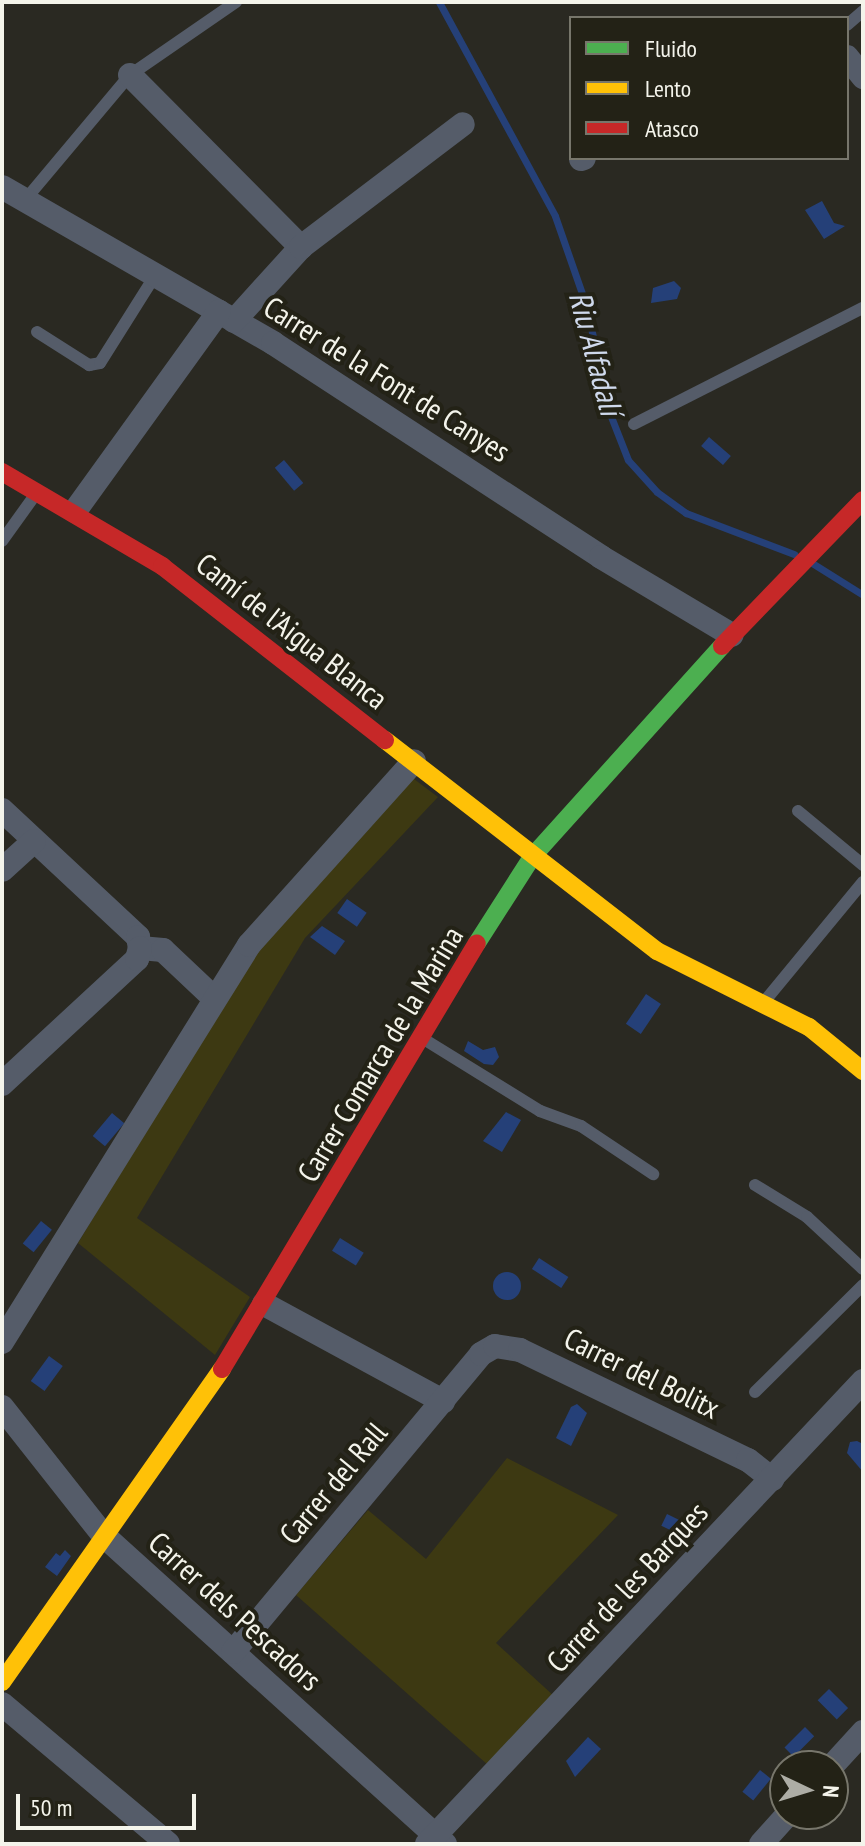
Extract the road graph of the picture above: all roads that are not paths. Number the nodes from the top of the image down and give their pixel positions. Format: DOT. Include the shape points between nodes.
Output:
graph roads {
  1 [pos="236,2"];
  2 [pos="849,60"];
  3 [pos="130,75"];
  4 [pos="863,77"];
  5 [pos="463,124"];
  6 [pos="2,187"];
  7 [pos="25,200"];
  8 [pos="301,247"];
  9 [pos="156,274"];
  10 [pos="863,308"];
  11 [pos="226,316"];
  12 [pos="37,332"];
  13 [pos="634,424"];
  14 [pos="2,472"];
  15 [pos="38,492"];
  16 [pos="863,500"];
  17 [pos="75,511"];
  18 [pos="2,541"];
  19 [pos="732,635"];
  20 [pos="414,761"];
  21 [pos="2,810"];
  22 [pos="798,811"];
  23 [pos="34,841"];
  24 [pos="532,857"];
  25 [pos="863,865"];
  26 [pos="2,870"];
  27 [pos="863,882"];
  28 [pos="140,948"];
  29 [pos="215,999"];
  30 [pos="762,1005"];
  31 [pos="419,1036"];
  32 [pos="863,1071"];
  33 [pos="2,1084"];
  34 [pos="653,1174"];
  35 [pos="755,1185"];
  36 [pos="863,1269"];
  37 [pos="863,1285"];
  38 [pos="264,1304"];
  39 [pos="2,1342"];
  40 [pos="481,1354"];
  41 [pos="863,1381"];
  42 [pos="755,1392"];
  43 [pos="443,1401"];
  44 [pos="2,1407"];
  45 [pos="772,1479"];
  46 [pos="103,1535"];
  47 [pos="233,1652"];
  48 [pos="2,1682"];
  49 [pos="2,1704"];
  50 [pos="863,1732"];
  51 [pos="847,1750"];
  52 [pos="436,1841"];
  53 [pos="168,1844"];
  1 -- 3 [label="lane"];
  2 -- 4 [label="street"];
  3 -- 7 [label="lane"];
  3 -- 8 [label="street"];
  5 -- 8 [label="street"];
  6 -- 7 [label="street, Carrer de la Font de Canyes"];
  7 -- 9 [label="street, Carrer de la Font de Canyes"];
  8 -- 11 [label="street"];
  9 -- 11 [label="street, Carrer de la Font de Canyes"];
  9 -- 12 [label="lane" via="100,363 89,365"];
  10 -- 13 [label="lane"];
  11 -- 17 [label="street"];
  11 -- 19 [label="street, Carrer de la Font de Canyes"];
  14 -- 15 [label="street, Camí de l’Aigua Blanca"];
  15 -- 17 [label="street, Camí de l’Aigua Blanca"];
  15 -- 18 [label="lane"];
  16 -- 19 [label="street, Carrer Comarca de la Marina"];
  17 -- 20 [label="street, Camí de l’Aigua Blanca" via="162,566"];
  19 -- 24 [label="street, Carrer Comarca de la Marina"];
  20 -- 24 [label="street, Camí de l’Aigua Blanca"];
  20 -- 29 [label="street" via="254,938"];
  21 -- 23 [label="street"];
  22 -- 25 [label="lane"];
  23 -- 26 [label="street"];
  23 -- 28 [label="street" via="138,937"];
  24 -- 30 [label="street, Camí de l’Aigua Blanca" via="657,951"];
  24 -- 31 [label="street, Carrer Comarca de la Marina"];
  27 -- 30 [label="lane"];
  28 -- 29 [label="street" via="163,950"];
  28 -- 33 [label="street" via="137,959"];
  29 -- 39 [label="street"];
  30 -- 32 [label="street, Camí de l’Aigua Blanca" via="828,1039"];
  31 -- 34 [label="lane" via="540,1111 581,1126"];
  31 -- 38 [label="street, Carrer Comarca de la Marina"];
  35 -- 36 [label="lane" via="807,1217"];
  37 -- 42 [label="lane"];
  38 -- 43 [label="street"];
  38 -- 46 [label="street, Carrer Comarca de la Marina" via="187,1422"];
  40 -- 43 [label="street, Carrer del Rall"];
  40 -- 45 [label="street, Carrer del Bolitx" via="504,1344 520,1350 748,1460"];
  41 -- 45 [label="street, Carrer de les Barques"];
  43 -- 47 [label="street, Carrer del Rall"];
  44 -- 46 [label="street, Carrer dels Pescadors"];
  45 -- 52 [label="street, Carrer de les Barques"];
  46 -- 47 [label="street, Carrer dels Pescadors"];
  46 -- 48 [label="street, Carrer Comarca de la Marina"];
  47 -- 52 [label="street, Carrer dels Pescadors"];
  49 -- 53 [label="street"];
  50 -- 51 [label="street"];
}
